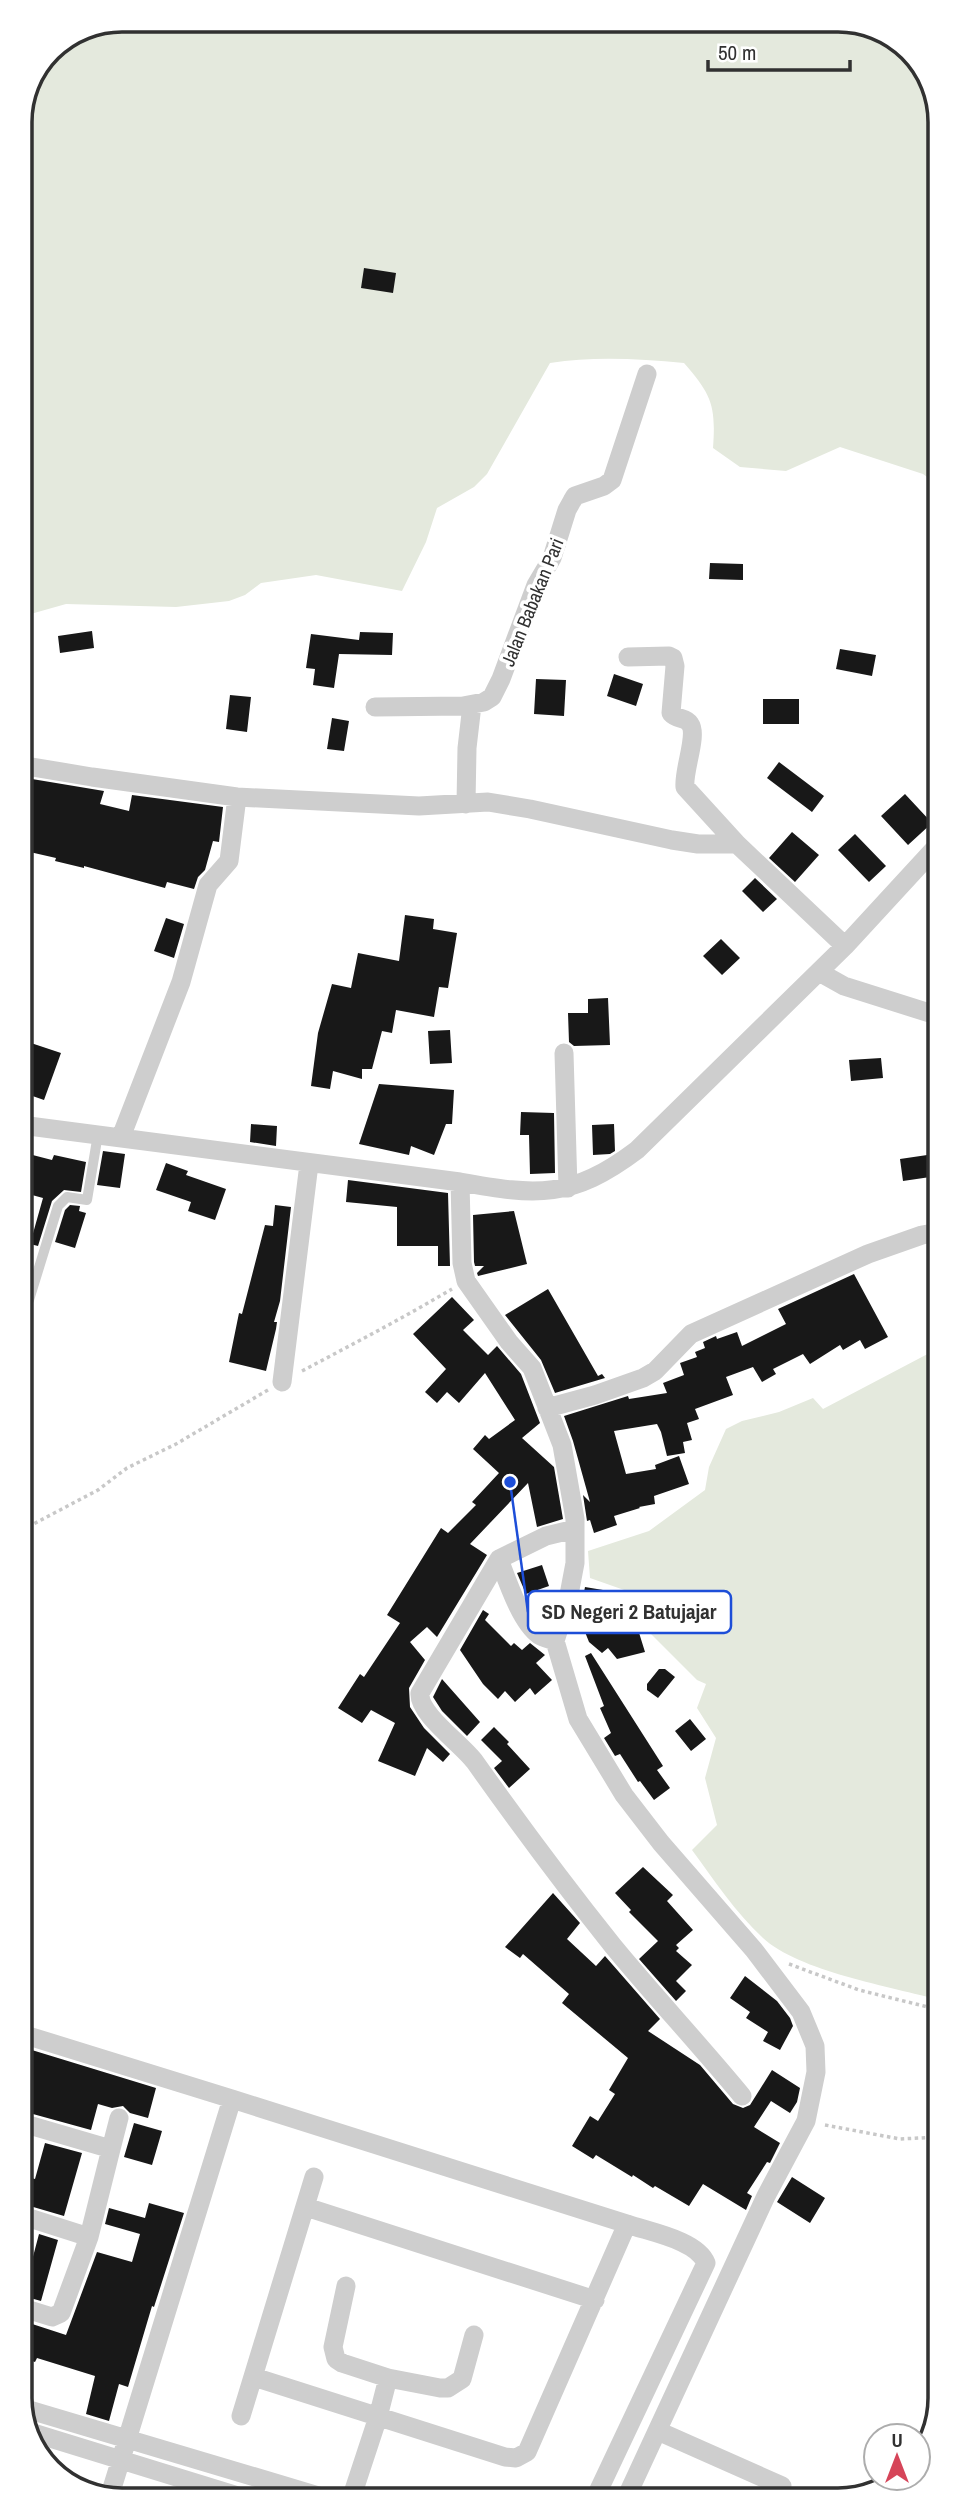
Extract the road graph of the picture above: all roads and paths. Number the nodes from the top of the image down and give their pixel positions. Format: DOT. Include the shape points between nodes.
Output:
graph roads {
  1 [pos="647,374"];
  2 [pos="628,657"];
  3 [pos="472,705"];
  4 [pos="375,707"];
  5 [pos="32,767"];
  6 [pos="237,797"];
  7 [pos="466,804"];
  8 [pos="737,844"];
  9 [pos="928,856"];
  10 [pos="845,946"];
  11 [pos="819,972"];
  12 [pos="928,1013"];
  13 [pos="564,1053"];
  14 [pos="32,1126"];
  15 [pos="98,1135"];
  16 [pos="121,1137"];
  17 [pos="309,1164"];
  18 [pos="460,1182"];
  19 [pos="568,1188"];
  20 [pos="928,1234"];
  21 [pos="466,1281"];
  22 [pos="32,1290"];
  23 [pos="282,1382"];
  24 [pos="547,1408"];
  25 [pos="32,1525"];
  26 [pos="575,1529"];
  27 [pos="499,1559"];
  28 [pos="555,1641"];
  29 [pos="754,1950"];
  30 [pos="928,2007"];
  31 [pos="32,2038"];
  32 [pos="743,2095"];
  33 [pos="232,2099"];
  34 [pos="119,2118"];
  35 [pos="806,2121"];
  36 [pos="32,2126"];
  37 [pos="928,2138"];
  38 [pos="111,2149"];
  39 [pos="314,2177"];
  40 [pos="306,2207"];
  41 [pos="32,2219"];
  42 [pos="627,2224"];
  43 [pos="89,2237"];
  44 [pos="346,2286"];
  45 [pos="595,2300"];
  46 [pos="32,2311"];
  47 [pos="474,2335"];
  48 [pos="254,2377"];
  49 [pos="388,2378"];
  50 [pos="32,2411"];
  51 [pos="241,2416"];
  52 [pos="378,2417"];
  53 [pos="658,2431"];
  54 [pos="40,2435"];
  55 [pos="126,2440"];
  56 [pos="119,2461"];
  57 [pos="782,2486"];
  58 [pos="112,2488"];
  59 [pos="210,2488"];
  60 [pos="291,2488"];
  61 [pos="355,2488"];
  62 [pos="599,2488"];
  63 [pos="631,2488"];
  1 -- 3 [label="street, Jalan Babakan Pari" via="612,480 575,496 498,687 492,697"];
  2 -- 8 [label="street" via="674,659 671,713 689,722 693,737 685,787"];
  3 -- 4 [label="street"];
  3 -- 7 [label="street"];
  5 -- 6 [label="street"];
  6 -- 7 [label="street"];
  6 -- 16 [label="street" via="229,860 208,885 181,982"];
  7 -- 8 [label="street" via="488,802 530,809 698,844"];
  8 -- 10 [label="street"];
  9 -- 10 [label="street"];
  10 -- 11 [label="street"];
  11 -- 12 [label="street" via="844,986"];
  11 -- 19 [label="street" via="637,1150 597,1177"];
  13 -- 19 [label="street"];
  14 -- 15 [label="street"];
  15 -- 16 [label="street"];
  15 -- 22 [label="lane" via="86,1200 67,1197 58,1206"];
  16 -- 17 [label="street"];
  17 -- 18 [label="street"];
  17 -- 23 [label="street"];
  18 -- 19 [label="street" via="510,1191"];
  18 -- 21 [label="street"];
  20 -- 24 [label="street" via="868,1254 691,1334 643,1378"];
  21 -- 23 [label="path"];
  21 -- 24 [label="street" via="532,1368"];
  23 -- 25 [label="path"];
  24 -- 26 [label="street" via="562,1445"];
  26 -- 27 [label="street" via="546,1536"];
  26 -- 28 [label="street" via="572,1583"];
  27 -- 28 [label="street" via="526,1618 537,1634"];
  27 -- 32 [label="street" via="419,1700 468,1752 614,1947"];
  28 -- 29 [label="street" via="578,1719 624,1795"];
  29 -- 30 [label="path" via="859,1990"];
  29 -- 35 [label="street" via="801,2012 815,2046 817,2072"];
  31 -- 33 [label="street"];
  33 -- 42 [label="street"];
  33 -- 55 [label="street"];
  34 -- 38 [label="street"];
  35 -- 37 [label="path" via="900,2139"];
  35 -- 53 [label="street" via="766,2196"];
  36 -- 38 [label="street"];
  38 -- 43 [label="street"];
  39 -- 40 [label="street"];
  40 -- 45 [label="street"];
  40 -- 48 [label="street"];
  41 -- 43 [label="street"];
  42 -- 45 [label="street"];
  42 -- 62 [label="street" via="686,2243 703,2255 706,2263"];
  43 -- 46 [label="street" via="61,2313 52,2317"];
  44 -- 49 [label="street" via="333,2353 342,2364"];
  45 -- 52 [label="street" via="522,2456 505,2457"];
  47 -- 49 [label="street" via="463,2379 457,2384 440,2388"];
  48 -- 51 [label="street"];
  48 -- 52 [label="street"];
  49 -- 52 [label="street"];
  50 -- 55 [label="street"];
  52 -- 61 [label="street"];
  53 -- 57 [label="street"];
  53 -- 63 [label="street"];
  54 -- 56 [label="street"];
  55 -- 56 [label="street"];
  55 -- 60 [label="street"];
  56 -- 58 [label="street"];
  56 -- 59 [label="street"];
}
